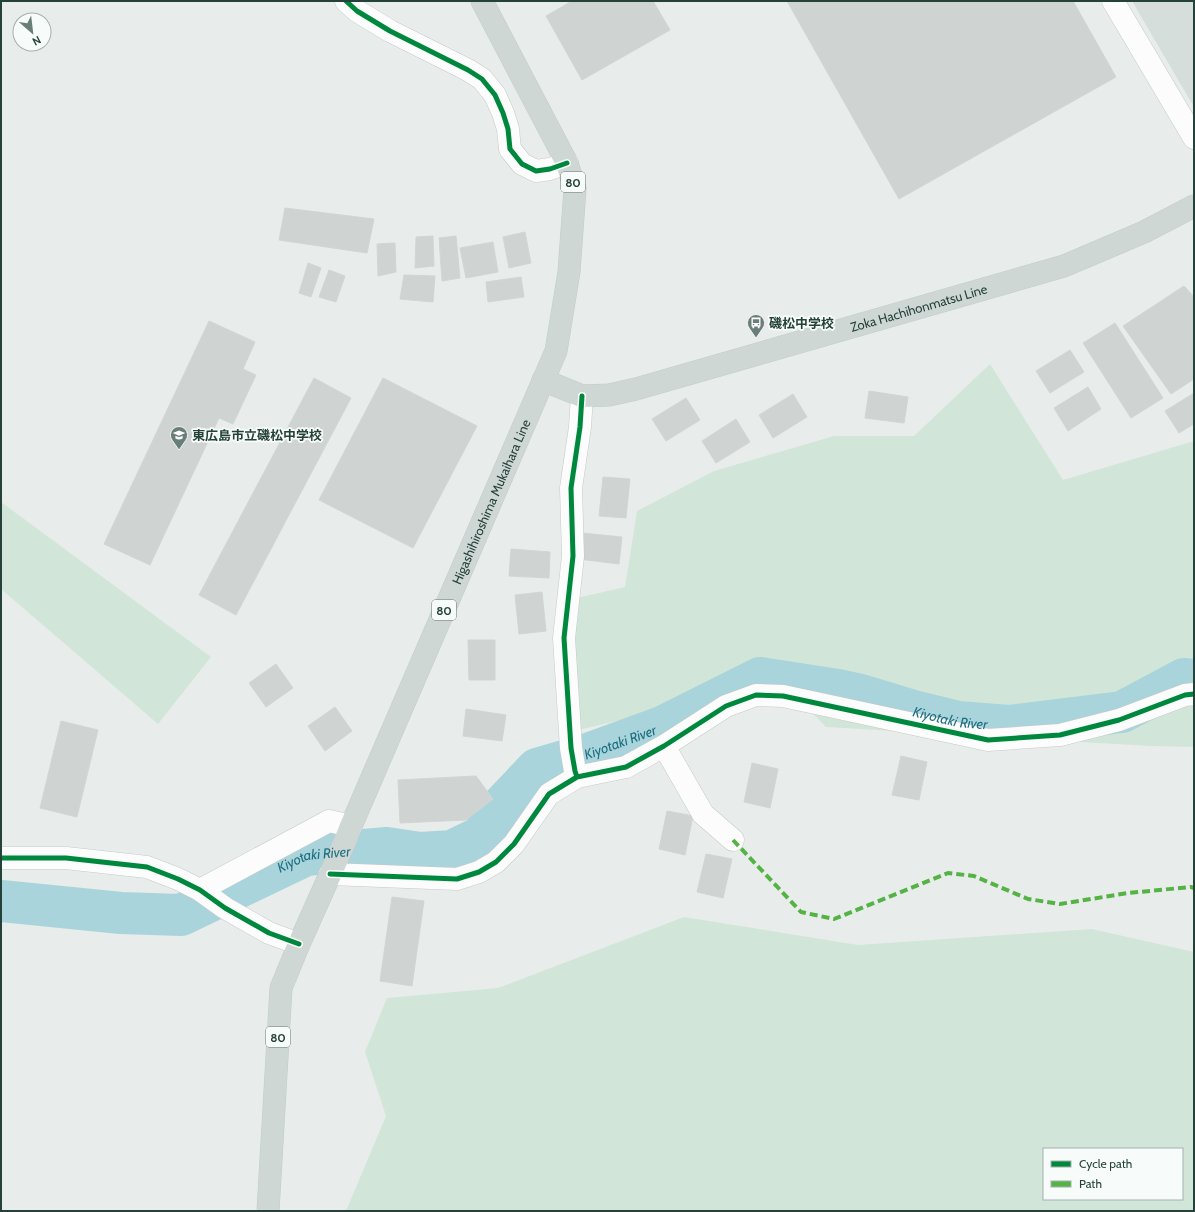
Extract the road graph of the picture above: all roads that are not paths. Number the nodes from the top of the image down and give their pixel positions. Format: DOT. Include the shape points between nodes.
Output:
graph roads {
  1 [pos="346,1"];
  2 [pos="482,1"];
  3 [pos="1113,1"];
  4 [pos="1194,138"];
  5 [pos="567,163"];
  6 [pos="1194,206"];
  7 [pos="543,380"];
  8 [pos="582,396"];
  9 [pos="1194,694"];
  10 [pos="664,746"];
  11 [pos="576,774"];
  12 [pos="348,832"];
  13 [pos="733,840"];
  14 [pos="1,858"];
  15 [pos="330,874"];
  16 [pos="200,890"];
  17 [pos="299,944"];
  18 [pos="268,1211"];
  1 -- 5 [label="street" via="390,31 482,79 495,94 504,113 510,148 522,164 536,171"];
  2 -- 5 [label="main road, Higashihiroshima Mukaihara Line / 80"];
  3 -- 4 [label="street"];
  5 -- 7 [label="main road, Higashihiroshima Mukaihara Line / 80" via="575,189 569,272 556,351"];
  6 -- 8 [label="main road, Zoka Hachihonmatsu Line" via="1144,232 1064,266 636,389 609,395"];
  7 -- 8 [label="main road, Zoka Hachihonmatsu Line"];
  7 -- 12 [label="main road, Higashihiroshima Mukaihara Line / 80"];
  8 -- 11 [label="street" via="571,488 573,556 564,638 571,748"];
  9 -- 10 [label="street" via="1185,695 1119,720 1060,735 988,740 784,696 756,695 726,706"];
  10 -- 11 [label="street" via="626,766"];
  10 -- 13 [label="street" via="703,814"];
  11 -- 15 [label="street" via="549,794 514,844 496,862 479,872 457,879"];
  12 -- 15 [label="main road, Higashihiroshima Mukaihara Line / 80"];
  12 -- 16 [label="street" via="329,821"];
  14 -- 16 [label="street" via="66,858 146,867"];
  15 -- 17 [label="main road, Higashihiroshima Mukaihara Line / 80"];
  16 -- 17 [label="street" via="225,908 270,933"];
  17 -- 18 [label="main road, Higashihiroshima Mukaihara Line / 80" via="281,988"];
}
